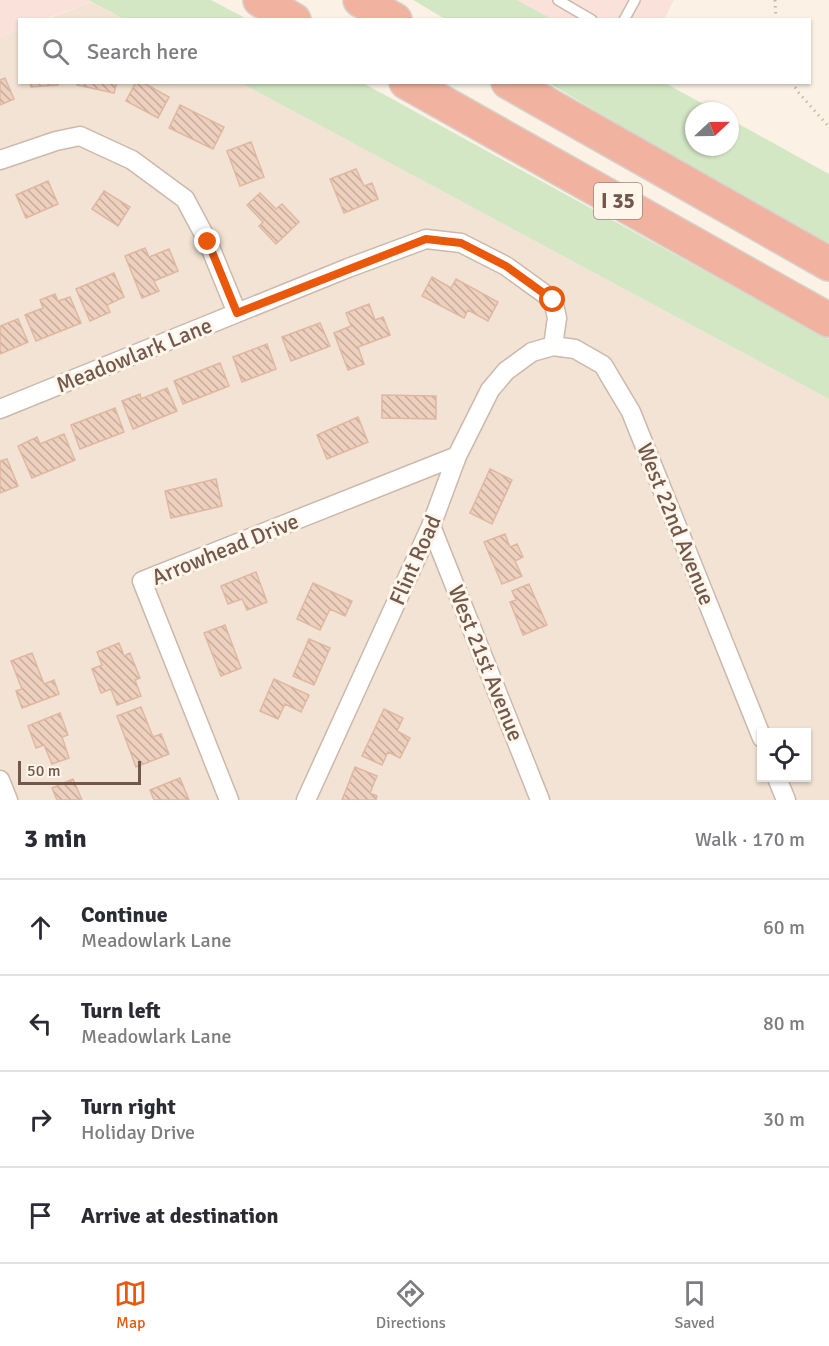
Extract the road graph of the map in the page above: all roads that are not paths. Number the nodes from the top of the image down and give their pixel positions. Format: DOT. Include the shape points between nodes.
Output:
graph roads {
  1 [pos="260,0"];
  2 [pos="360,0"];
  3 [pos="391,0"];
  4 [pos="558,0"];
  5 [pos="635,0"];
  6 [pos="291,18"];
  7 [pos="392,18"];
  8 [pos="420,18"];
  9 [pos="589,18"];
  10 [pos="625,18"];
  11 [pos="410,84"];
  12 [pos="512,84"];
  13 [pos="0,160"];
  14 [pos="829,264"];
  15 [pos="237,313"];
  16 [pos="829,320"];
  17 [pos="553,346"];
  18 [pos="0,410"];
  19 [pos="457,456"];
  20 [pos="431,526"];
  21 [pos="758,728"];
  22 [pos="0,780"];
  23 [pos="779,782"];
  24 [pos="8,800"];
  25 [pos="229,800"];
  26 [pos="306,800"];
  27 [pos="540,800"];
  28 [pos="786,800"];
  1 -- 6 [label="highway"];
  2 -- 7 [label="highway"];
  3 -- 8 [label="highway"];
  4 -- 9 [label="lane"];
  5 -- 10 [label="lane"];
  11 -- 16 [label="highway, I 35"];
  12 -- 14 [label="highway, I 35"];
  13 -- 15 [label="street" via="80,136 132,160 184,199 208,242"];
  15 -- 17 [label="street, Meadowlark Lane" via="426,239 461,243 506,266 553,300 557,318"];
  15 -- 18 [label="street, Meadowlark Lane"];
  17 -- 19 [label="street, Flint Road" via="532,352 506,371 490,390"];
  17 -- 21 [label="street, West 22nd Avenue" via="575,349 603,365 630,412"];
  19 -- 20 [label="street, Flint Road"];
  19 -- 25 [label="street, Arrowhead Drive" via="142,580"];
  20 -- 26 [label="street, Flint Road"];
  20 -- 27 [label="street, West 21st Avenue"];
  22 -- 24 [label="street"];
  23 -- 28 [label="street"];
}
